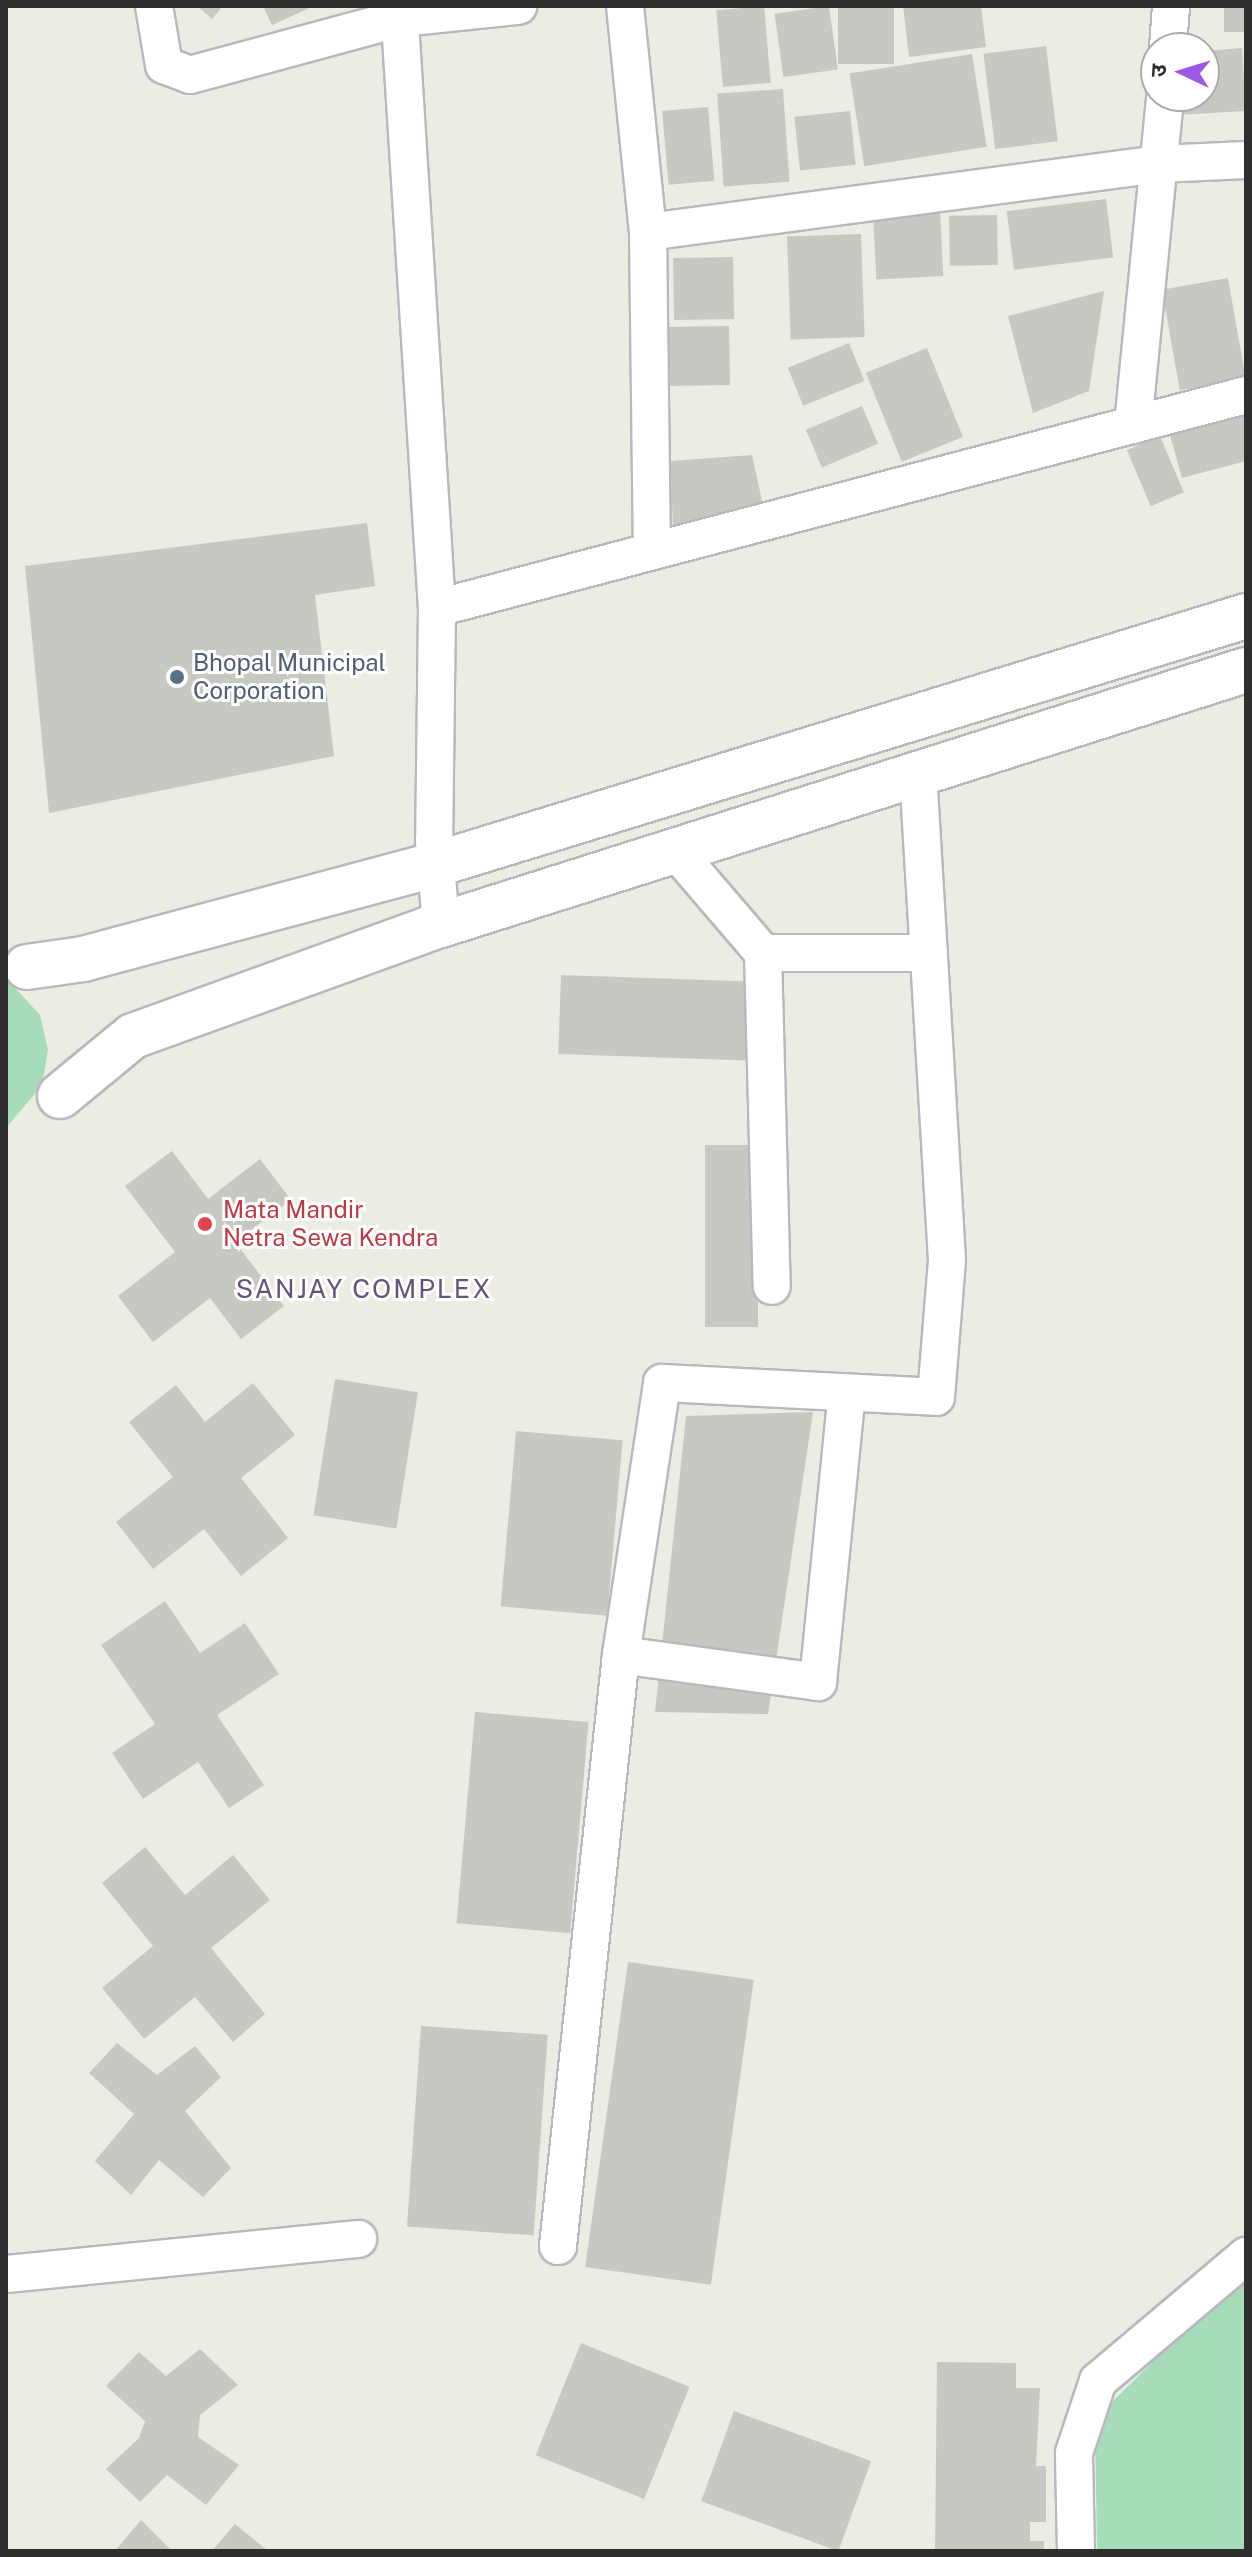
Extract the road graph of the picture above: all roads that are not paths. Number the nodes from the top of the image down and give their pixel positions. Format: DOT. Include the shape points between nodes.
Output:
graph roads {
  1 [pos="154,6"];
  2 [pos="518,6"];
  3 [pos="625,6"];
  4 [pos="1171,6"];
  5 [pos="400,12"];
  6 [pos="1169,32"];
  7 [pos="1164,112"];
  8 [pos="1159,164"];
  9 [pos="1245,166"];
  10 [pos="648,232"];
  11 [pos="1246,395"];
  12 [pos="1133,425"];
  13 [pos="652,548"];
  14 [pos="437,608"];
  15 [pos="1246,616"];
  16 [pos="1246,670"];
  17 [pos="918,773"];
  18 [pos="674,849"];
  19 [pos="437,864"];
  20 [pos="441,925"];
  21 [pos="763,953"];
  22 [pos="929,953"];
  23 [pos="27,967"];
  24 [pos="60,1096"];
  25 [pos="772,1286"];
  26 [pos="847,1393"];
  27 [pos="621,1655"];
  28 [pos="358,2239"];
  29 [pos="558,2246"];
  30 [pos="1246,2256"];
  31 [pos="6,2274"];
  32 [pos="1076,2551"];
  1 -- 5 [label="street" via="164,65 190,75"];
  2 -- 5 [label="street"];
  3 -- 10 [label="street"];
  4 -- 6 [label="street"];
  5 -- 14 [label="street"];
  7 -- 8 [label="street"];
  8 -- 9 [label="street"];
  8 -- 10 [label="street"];
  8 -- 12 [label="street"];
  10 -- 13 [label="street"];
  11 -- 12 [label="street"];
  12 -- 13 [label="street"];
  13 -- 14 [label="street"];
  14 -- 19 [label="street"];
  15 -- 19 [label="main road"];
  16 -- 17 [label="main road"];
  17 -- 18 [label="main road"];
  17 -- 22 [label="street"];
  18 -- 20 [label="main road"];
  18 -- 21 [label="street"];
  19 -- 20 [label="street"];
  19 -- 23 [label="main road" via="83,959"];
  20 -- 24 [label="main road" via="133,1036"];
  21 -- 22 [label="street"];
  21 -- 25 [label="street"];
  22 -- 26 [label="street" via="947,1260 936,1397"];
  26 -- 27 [label="street" via="662,1383"];
  26 -- 27 [label="street" via="818,1682"];
  27 -- 29 [label="street"];
  28 -- 31 [label="street"];
  30 -- 32 [label="street" via="1098,2381 1074,2453"];
}
